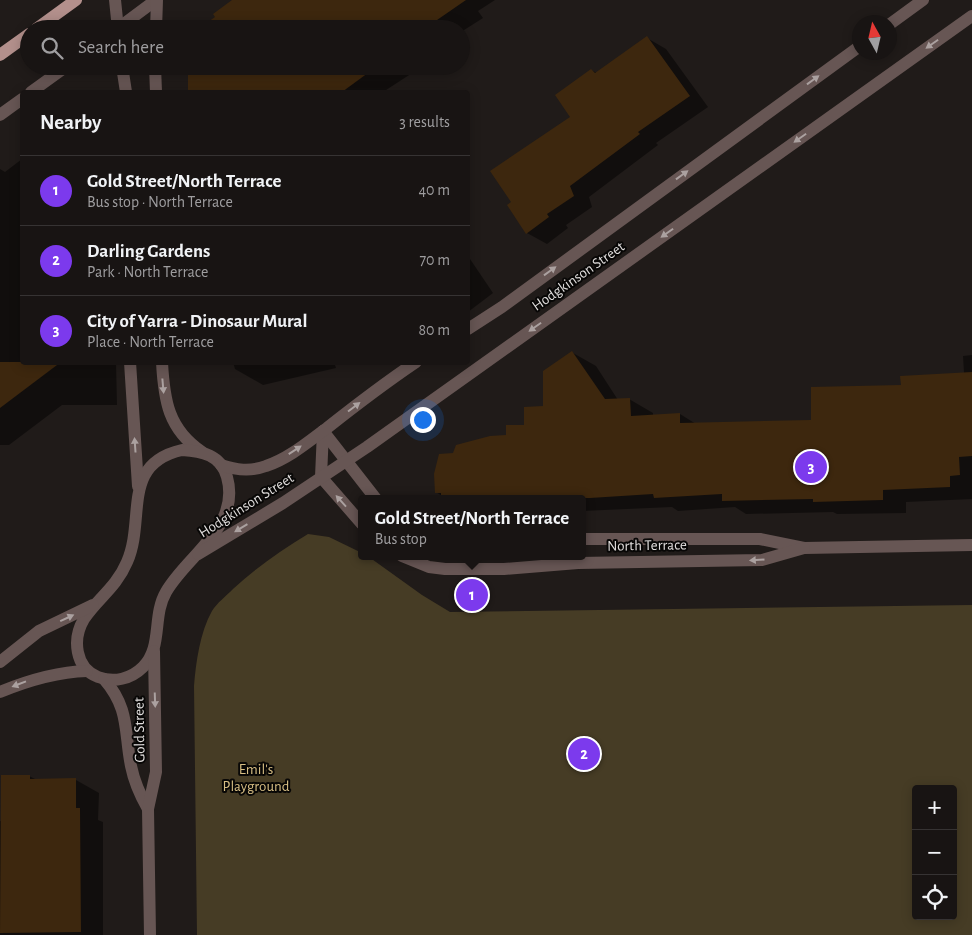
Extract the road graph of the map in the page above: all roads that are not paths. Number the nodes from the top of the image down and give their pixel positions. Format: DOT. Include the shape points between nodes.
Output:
graph roads {
  1 [pos="76,0"];
  2 [pos="115,0"];
  3 [pos="156,0"];
  4 [pos="923,0"];
  5 [pos="972,16"];
  6 [pos="897,19"];
  7 [pos="48,20"];
  8 [pos="117,20"];
  9 [pos="130,20"];
  10 [pos="156,20"];
  11 [pos="20,41"];
  12 [pos="852,52"];
  13 [pos="0,55"];
  14 [pos="55,75"];
  15 [pos="123,75"];
  16 [pos="155,75"];
  17 [pos="34,90"];
  18 [pos="126,90"];
  19 [pos="156,90"];
  20 [pos="20,100"];
  21 [pos="0,115"];
  22 [pos="470,328"];
  23 [pos="130,365"];
  24 [pos="162,365"];
  25 [pos="412,365"];
  26 [pos="323,431"];
  27 [pos="202,452"];
  28 [pos="346,460"];
  29 [pos="221,465"];
  30 [pos="321,477"];
  31 [pos="138,493"];
  32 [pos="373,495"];
  33 [pos="358,519"];
  34 [pos="586,539"];
  35 [pos="972,545"];
  36 [pos="804,548"];
  37 [pos="198,554"];
  38 [pos="412,560"];
  39 [pos="103,598"];
  40 [pos="154,651"];
  41 [pos="0,662"];
  42 [pos="87,671"];
  43 [pos="104,679"];
  44 [pos="0,692"];
  45 [pos="148,808"];
  46 [pos="150,935"];
  1 -- 7 [label="main road"];
  2 -- 8 [label="street"];
  3 -- 9 [label="street"];
  3 -- 10 [label="street"];
  4 -- 6 [label="street"];
  5 -- 28 [label="street, Hodgkinson Street, one-way"];
  11 -- 13 [label="main road"];
  22 -- 12 [label="street, Hodgkinson Street, one-way"];
  14 -- 17 [label="street"];
  15 -- 18 [label="street"];
  16 -- 19 [label="street"];
  20 -- 21 [label="street"];
  31 -- 23 [label="street, one-way"];
  24 -- 27 [label="street, one-way" via="169,413 184,436"];
  26 -- 25 [label="street, Hodgkinson Street, one-way"];
  26 -- 28 [label="street"];
  29 -- 26 [label="street, Hodgkinson Street, one-way" via="239,470 265,467"];
  26 -- 30 [label="street"];
  27 -- 29 [label="street"];
  27 -- 31 [label="street" via="182,450 162,457 144,475"];
  28 -- 30 [label="street, Hodgkinson Street"];
  28 -- 32 [label="street"];
  29 -- 37 [label="street, Gold Street" via="228,481 228,505 217,530"];
  33 -- 30 [label="street, one-way"];
  30 -- 37 [label="street, Hodgkinson Street, one-way"];
  31 -- 39 [label="street" via="130,555 118,580"];
  34 -- 36 [label="street, North Terrace" via="760,539"];
  35 -- 36 [label="street, North Terrace"];
  36 -- 38 [label="street, North Terrace, one-way" via="762,560 578,563 504,569 445,569"];
  37 -- 40 [label="street, Gold Street" via="165,593 158,614"];
  41 -- 39 [label="street, one-way" via="39,631"];
  39 -- 42 [label="street" via="84,619 79,632 78,653"];
  40 -- 43 [label="street" via="144,667 133,675 118,680"];
  40 -- 45 [label="street, Gold Street, one-way" via="156,772"];
  42 -- 43 [label="street"];
  42 -- 44 [label="street, one-way" via="38,678"];
  43 -- 45 [label="street, Gold Street" via="122,707 133,775"];
  45 -- 46 [label="street, Gold Street"];
}
